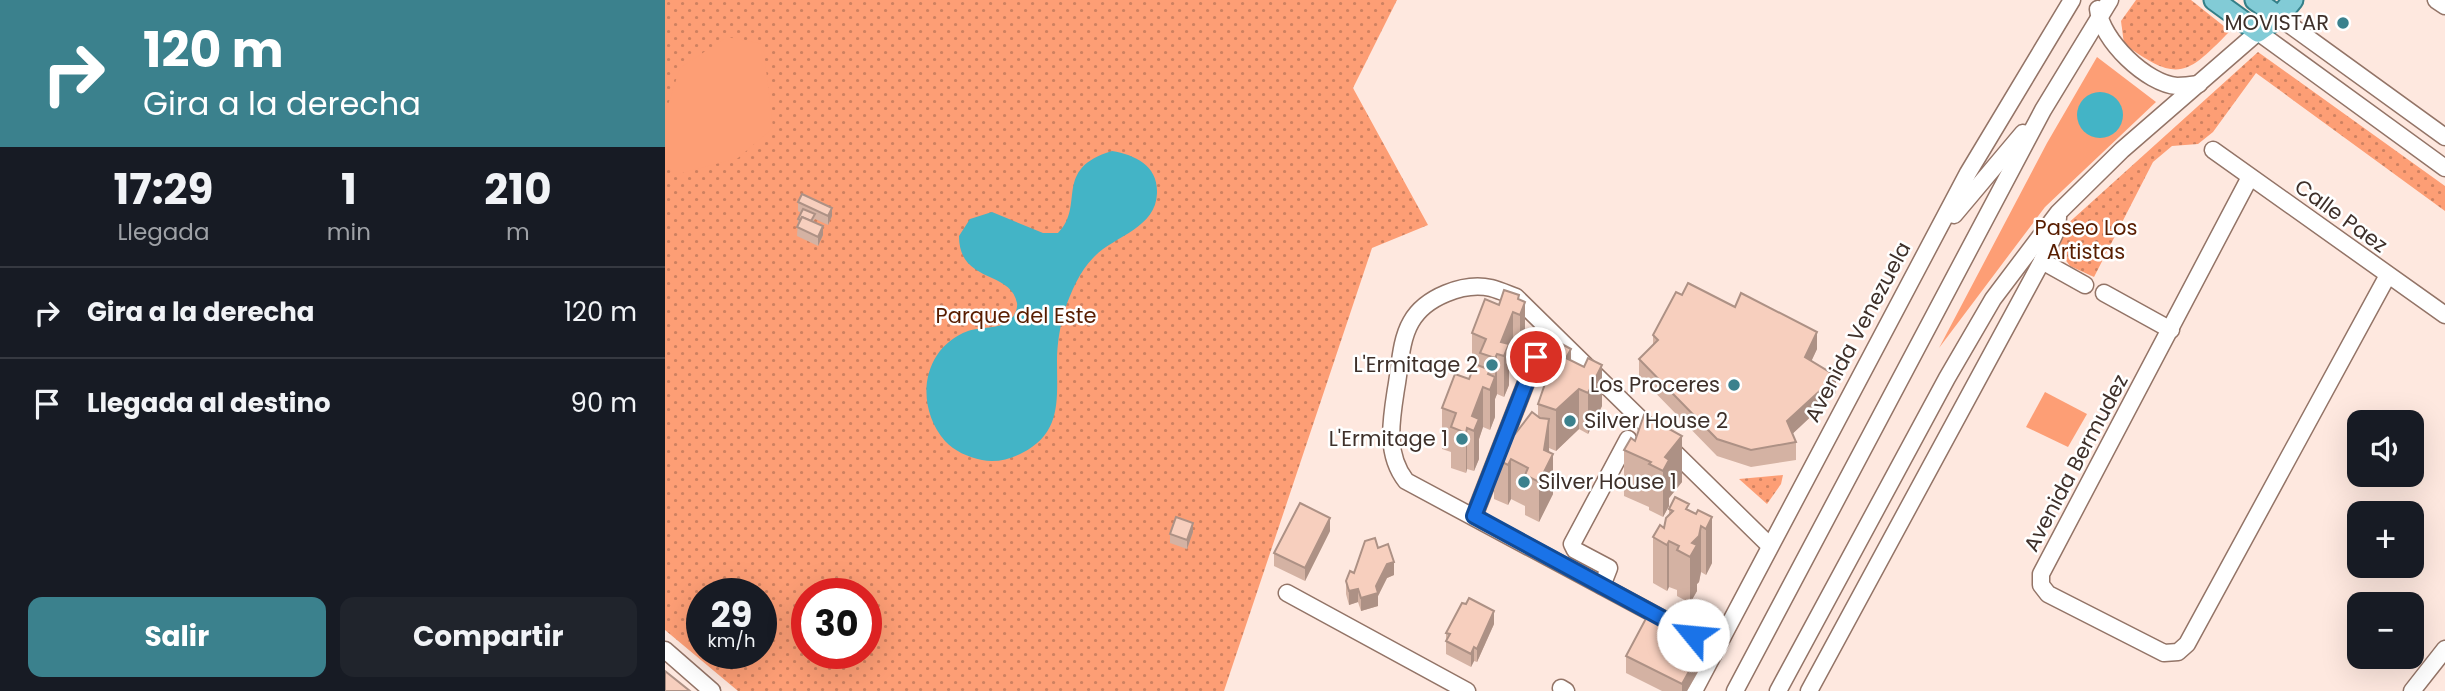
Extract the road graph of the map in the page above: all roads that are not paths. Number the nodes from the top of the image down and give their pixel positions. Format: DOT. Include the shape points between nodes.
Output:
graph roads {
  1 [pos="2072,0"];
  2 [pos="2110,0"];
  3 [pos="2214,0"];
  4 [pos="2256,0"];
  5 [pos="2293,0"];
  6 [pos="2436,0"];
  7 [pos="2445,6"];
  8 [pos="2098,8"];
  9 [pos="2279,17"];
  10 [pos="2259,32"];
  11 [pos="2199,84"];
  12 [pos="2043,110"];
  13 [pos="2445,137"];
  14 [pos="2213,150"];
  15 [pos="2445,168"];
  16 [pos="2250,177"];
  17 [pos="2059,213"];
  18 [pos="1934,238"];
  19 [pos="2042,261"];
  20 [pos="2388,275"];
  21 [pos="2085,285"];
  22 [pos="2103,293"];
  23 [pos="2445,315"];
  24 [pos="2171,330"];
  25 [pos="1536,357"];
  26 [pos="1628,439"];
  27 [pos="1474,516"];
  28 [pos="1770,546"];
  29 [pos="1602,586"];
  30 [pos="1287,593"];
  31 [pos="1716,647"];
  32 [pos="2445,649"];
  33 [pos="665,650"];
  34 [pos="1444,686"];
  35 [pos="712,691"];
  36 [pos="1467,691"];
  37 [pos="1694,691"];
  38 [pos="1735,691"];
  39 [pos="1778,691"];
  40 [pos="1809,691"];
  41 [pos="2412,691"];
  1 -- 18 [label="street, Avenida Venezuela"];
  2 -- 8 [label="street"];
  3 -- 10 [label="main road"];
  4 -- 9 [label="main road"];
  5 -- 9 [label="main road"];
  6 -- 7 [label="street"];
  8 -- 11 [label="street" via="2120,51 2145,74 2176,86"];
  8 -- 12 [label="street"];
  9 -- 10 [label="main road"];
  9 -- 13 [label="street"];
  10 -- 11 [label="street"];
  10 -- 15 [label="street"];
  11 -- 17 [label="street" via="2122,150"];
  12 -- 18 [label="street"];
  12 -- 38 [label="street"];
  14 -- 16 [label="street, Calle Paez"];
  16 -- 20 [label="street, Calle Paez"];
  16 -- 24 [label="street, Avenida Bermudez"];
  17 -- 19 [label="street"];
  17 -- 39 [label="street" via="1993,299"];
  18 -- 28 [label="street, Avenida Venezuela"];
  19 -- 21 [label="street"];
  19 -- 40 [label="street"];
  20 -- 23 [label="street, Calle Paez"];
  20 -- 24 [label="street, Avenida Bermudez" via="2187,644 2178,652 2164,653 2048,594 2041,585 2041,574"];
  22 -- 24 [label="street"];
  25 -- 27 [label="street"];
  26 -- 29 [label="street" via="1572,544 1575,551 1609,568"];
  27 -- 28 [label="street" via="1406,481 1398,471 1390,429 1411,321 1449,292 1489,288 1516,297"];
  27 -- 29 [label="street"];
  28 -- 31 [label="street, Avenida Venezuela"];
  29 -- 31 [label="street"];
  30 -- 34 [label="street"];
  31 -- 37 [label="street, Avenida Venezuela"];
  32 -- 41 [label="street"];
  33 -- 35 [label="street"];
  34 -- 36 [label="street"];
}
